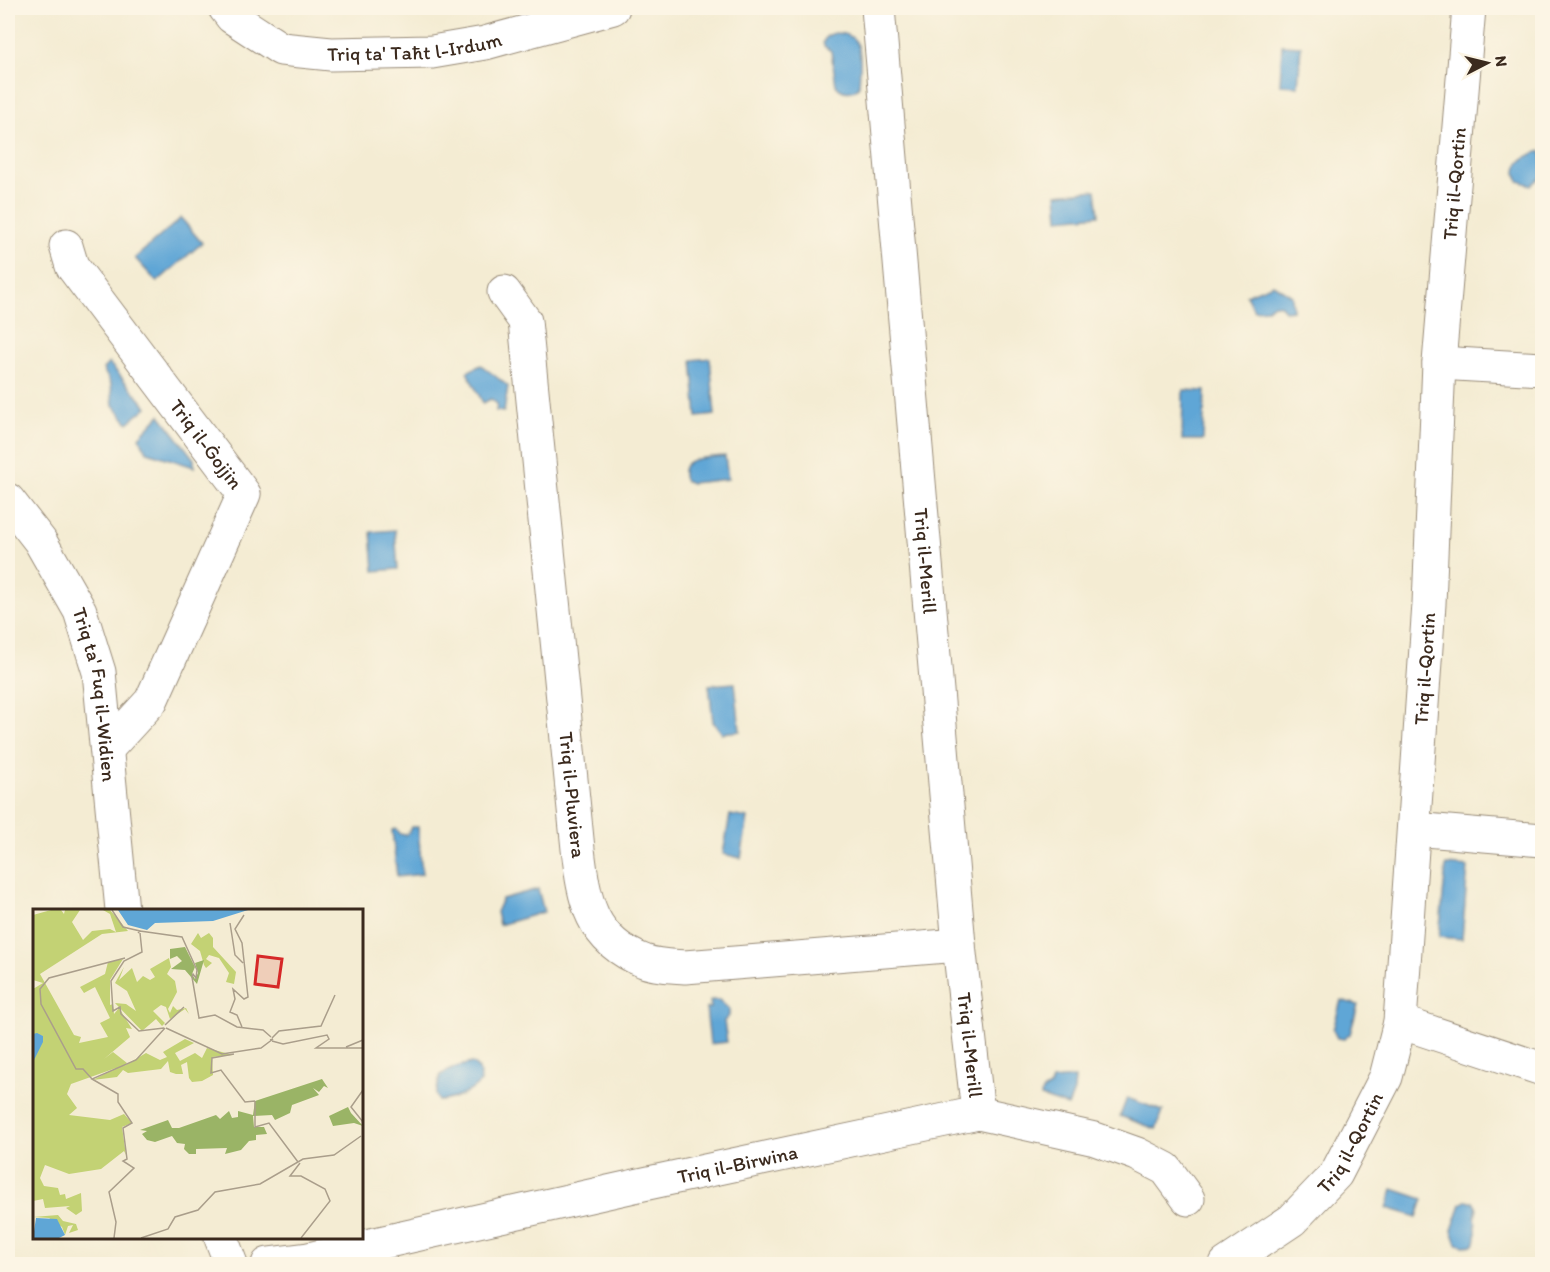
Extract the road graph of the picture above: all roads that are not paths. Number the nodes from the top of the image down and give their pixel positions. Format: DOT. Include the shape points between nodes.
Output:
graph roads {
  1 [pos="225,8"];
  2 [pos="878,8"];
  3 [pos="1469,8"];
  4 [pos="595,10"];
  5 [pos="66,246"];
  6 [pos="504,292"];
  7 [pos="1439,363"];
  8 [pos="1542,369"];
  9 [pos="8,500"];
  10 [pos="107,749"];
  11 [pos="1414,829"];
  12 [pos="1542,840"];
  13 [pos="122,909"];
  14 [pos="959,945"];
  15 [pos="1400,1022"];
  16 [pos="1542,1069"];
  17 [pos="978,1113"];
  18 [pos="1188,1199"];
  19 [pos="221,1239"];
  20 [pos="231,1264"];
  21 [pos="268,1264"];
  22 [pos="1227,1264"];
  1 -- 4 [label="street, Triq ta' Taħt l-Irdum" via="232,17 280,49 331,54 432,52 485,43"];
  2 -- 14 [label="street, Triq il-Merill"];
  3 -- 7 [label="street, Triq il-Qortin"];
  5 -- 10 [label="street, Triq il-Ġojjin" via="72,266 244,494 151,701"];
  6 -- 14 [label="street, Triq il-Pluviera" via="525,321 579,859 583,890 595,923 616,946 645,962 685,967"];
  7 -- 8 [label="street"];
  7 -- 11 [label="street, Triq il-Qortin"];
  9 -- 10 [label="street, Triq ta' Fuq il-Widien" via="40,541 80,611 99,672"];
  10 -- 13 [label="street, Triq ta' Fuq il-Widien"];
  11 -- 12 [label="street"];
  11 -- 15 [label="street, Triq il-Qortin"];
  14 -- 17 [label="street, Triq il-Merill"];
  15 -- 16 [label="street"];
  15 -- 22 [label="street, Triq il-Qortin" via="1386,1077 1336,1174 1292,1220"];
  17 -- 18 [label="street, Triq il-Birwina" via="1095,1139 1137,1154 1166,1169"];
  17 -- 21 [label="street, Triq il-Birwina"];
  19 -- 20 [label="street"];
}
